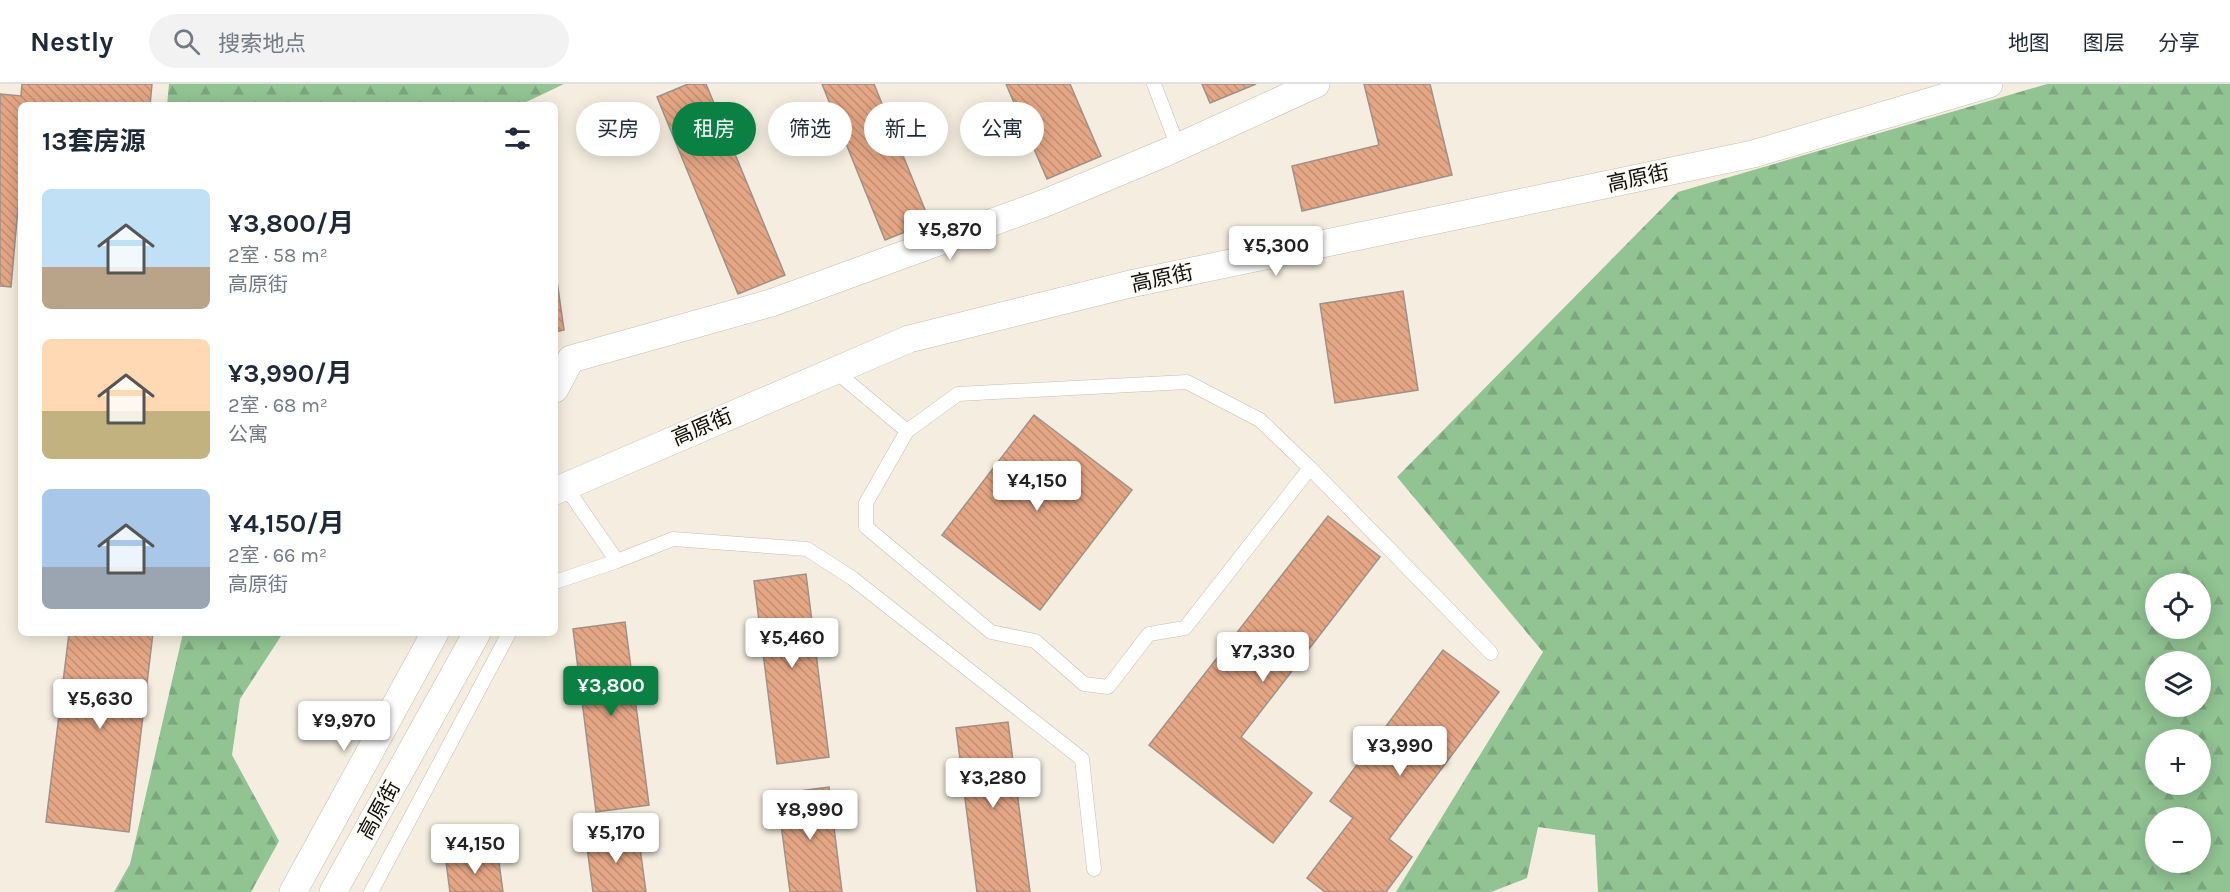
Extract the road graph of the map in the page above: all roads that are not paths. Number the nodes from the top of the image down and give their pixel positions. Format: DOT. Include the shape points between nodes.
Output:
graph roads {
  1 [pos="1155,84"];
  2 [pos="1316,84"];
  3 [pos="1989,84"];
  4 [pos="1178,147"];
  5 [pos="834,370"];
  6 [pos="558,383"];
  7 [pos="907,431"];
  8 [pos="1310,468"];
  9 [pos="558,486"];
  10 [pos="617,561"];
  11 [pos="558,581"];
  12 [pos="433,636"];
  13 [pos="475,636"];
  14 [pos="507,636"];
  15 [pos="1491,653"];
  16 [pos="1094,868"];
  17 [pos="293,892"];
  18 [pos="333,892"];
  19 [pos="371,892"];
  1 -- 4 [label="lane"];
  2 -- 4 [label="street"];
  3 -- 5 [label="street, 高原街" via="1754,154 1130,284 909,339"];
  4 -- 6 [label="street" via="1045,202 771,303 571,359"];
  5 -- 7 [label="lane"];
  5 -- 9 [label="street, 高原街"];
  7 -- 8 [label="lane" via="958,394 1187,382 1260,420"];
  7 -- 8 [label="lane" via="866,503 866,526 991,632 1035,641 1084,684 1108,687 1149,634 1185,628"];
  8 -- 15 [label="lane"];
  9 -- 10 [label="lane"];
  10 -- 11 [label="lane"];
  10 -- 16 [label="lane" via="673,539 807,549 852,578 1082,759"];
  12 -- 17 [label="street, 高原街"];
  13 -- 18 [label="street, 高原街"];
  14 -- 19 [label="lane"];
}
